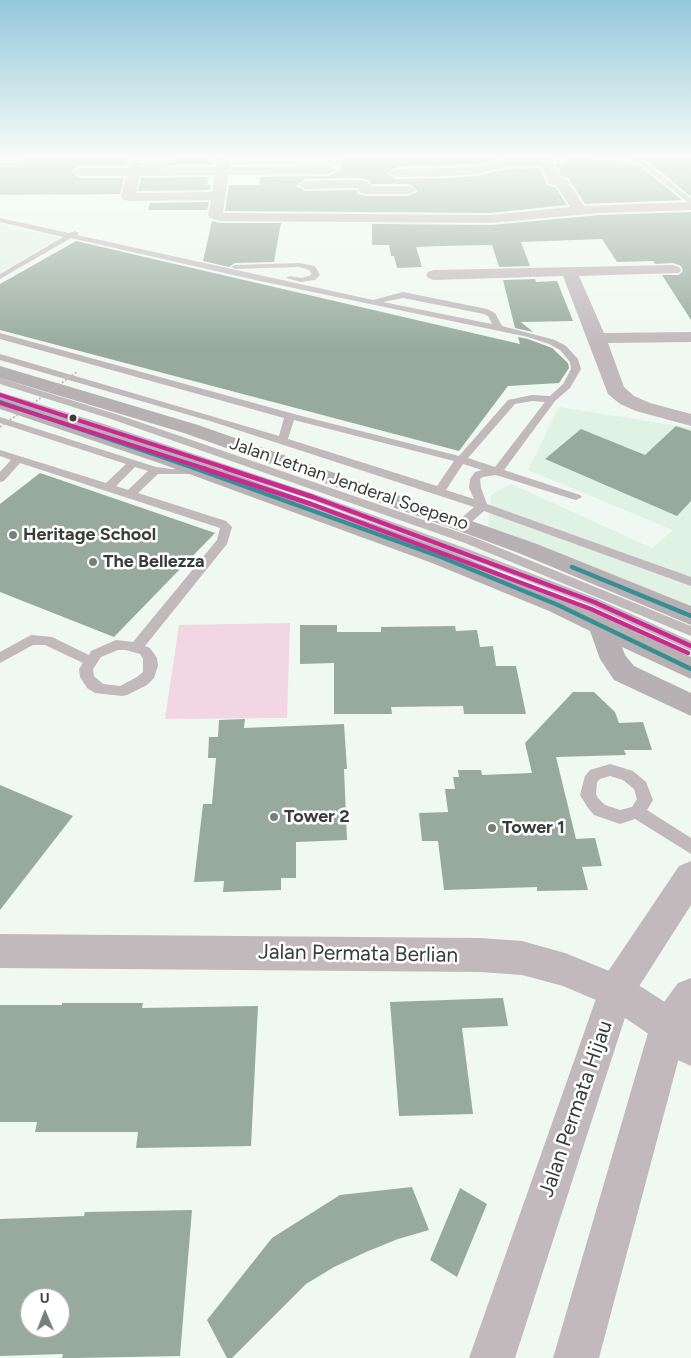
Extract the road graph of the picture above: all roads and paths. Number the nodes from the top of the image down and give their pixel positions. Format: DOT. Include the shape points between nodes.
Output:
graph roads {
  1 [pos="6,221"];
  2 [pos="37,228"];
  3 [pos="80,230"];
  4 [pos="71,235"];
  5 [pos="117,238"];
  6 [pos="107,244"];
  7 [pos="272,266"];
  8 [pos="673,270"];
  9 [pos="569,271"];
  10 [pos="263,272"];
  11 [pos="434,275"];
  12 [pos="0,277"];
  13 [pos="254,278"];
  14 [pos="370,302"];
  15 [pos="498,328"];
  16 [pos="0,336"];
  17 [pos="691,337"];
  18 [pos="597,338"];
  19 [pos="0,357"];
  20 [pos="0,372"];
  21 [pos="77,372"];
  22 [pos="0,381"];
  23 [pos="0,395"];
  24 [pos="552,399"];
  25 [pos="0,402"];
  26 [pos="290,416"];
  27 [pos="0,420"];
  28 [pos="217,420"];
  29 [pos="691,420"];
  30 [pos="0,427"];
  31 [pos="191,428"];
  32 [pos="282,442"];
  33 [pos="0,453"];
  34 [pos="18,459"];
  35 [pos="462,460"];
  36 [pos="134,462"];
  37 [pos="155,470"];
  38 [pos="204,471"];
  39 [pos="498,471"];
  40 [pos="0,479"];
  41 [pos="108,487"];
  42 [pos="440,492"];
  43 [pos="130,494"];
  44 [pos="576,498"];
  45 [pos="482,506"];
  46 [pos="461,540"];
  47 [pos="691,582"];
  48 [pos="691,616"];
  49 [pos="600,624"];
  50 [pos="691,631"];
  51 [pos="691,646"];
  52 [pos="137,647"];
  53 [pos="0,658"];
  54 [pos="90,661"];
  55 [pos="691,669"];
  56 [pos="691,705"];
  57 [pos="637,812"];
  58 [pos="691,847"];
  59 [pos="691,876"];
  60 [pos="0,951"];
  61 [pos="616,990"];
  62 [pos="684,1023"];
  63 [pos="492,1358"];
  64 [pos="576,1358"];
  1 -- 2 [label="lane"];
  2 -- 3 [label="lane" via="54,224"];
  2 -- 4 [label="lane"];
  3 -- 4 [label="lane"];
  3 -- 5 [label="lane"];
  4 -- 6 [label="lane"];
  4 -- 12 [label="lane"];
  5 -- 6 [label="lane"];
  5 -- 7 [label="lane" via="233,266"];
  6 -- 13 [label="lane"];
  7 -- 10 [label="lane"];
  7 -- 10 [label="lane" via="307,266 316,275 301,280"];
  8 -- 9 [label="street"];
  9 -- 11 [label="street"];
  9 -- 18 [label="street"];
  10 -- 13 [label="lane"];
  13 -- 14 [label="lane"];
  14 -- 15 [label="lane"];
  14 -- 15 [label="lane" via="399,295 410,296 487,312"];
  15 -- 24 [label="lane" via="552,342 575,361 576,370 567,386"];
  16 -- 26 [label="lane"];
  17 -- 18 [label="street"];
  18 -- 29 [label="street" via="615,390 643,407"];
  19 -- 28 [label="lane"];
  20 -- 31 [label="main road, Jalan Letnan Jenderal Soepeno"];
  21 -- 30 [label="path, bridge"];
  22 -- 46 [label="lane" via="124,420"];
  23 -- 46 [label="lane" via="303,494"];
  24 -- 35 [label="lane" via="512,402"];
  24 -- 39 [label="lane"];
  25 -- 38 [label="main road, Jalan Letnan Jenderal Soepeno"];
  26 -- 32 [label="lane"];
  26 -- 35 [label="lane"];
  27 -- 36 [label="lane"];
  28 -- 31 [label="main road"];
  28 -- 32 [label="lane"];
  31 -- 46 [label="main road, Jalan Letnan Jenderal Soepeno"];
  32 -- 42 [label="lane"];
  33 -- 34 [label="lane"];
  34 -- 40 [label="lane"];
  34 -- 41 [label="lane"];
  35 -- 39 [label="lane"];
  35 -- 42 [label="lane"];
  36 -- 37 [label="lane"];
  36 -- 41 [label="lane"];
  37 -- 38 [label="lane"];
  37 -- 43 [label="lane"];
  38 -- 46 [label="main road, Jalan Letnan Jenderal Soepeno"];
  39 -- 44 [label="lane"];
  39 -- 45 [label="lane" via="479,474 475,479"];
  41 -- 43 [label="lane"];
  42 -- 45 [label="lane"];
  43 -- 52 [label="lane" via="222,524 226,532 223,541"];
  45 -- 46 [label="lane"];
  45 -- 47 [label="lane"];
  46 -- 48 [label="main road, Jalan Letnan Jenderal Soepeno" via="529,549"];
  46 -- 49 [label="main road, Jalan Letnan Jenderal Soepeno"];
  46 -- 50 [label="lane"];
  46 -- 51 [label="lane"];
  49 -- 55 [label="main road, Jalan Letnan Jenderal Soepeno"];
  49 -- 56 [label="main road" via="613,659 624,673"];
  52 -- 54 [label="lane" via="106,648"];
  52 -- 54 [label="lane" via="150,658 149,674 122,691 100,689 92,684 86,669"];
  53 -- 54 [label="lane" via="31,640 47,640"];
  57 -- 58 [label="lane"];
  59 -- 61 [label="street, Jalan Permata Hijau"];
  60 -- 61 [label="street, Jalan Permata Berlian" via="480,955 530,960"];
  61 -- 62 [label="street, Jalan Permata Berlian"];
  61 -- 63 [label="street, Jalan Permata Hijau"];
  62 -- 64 [label="street"];
}
